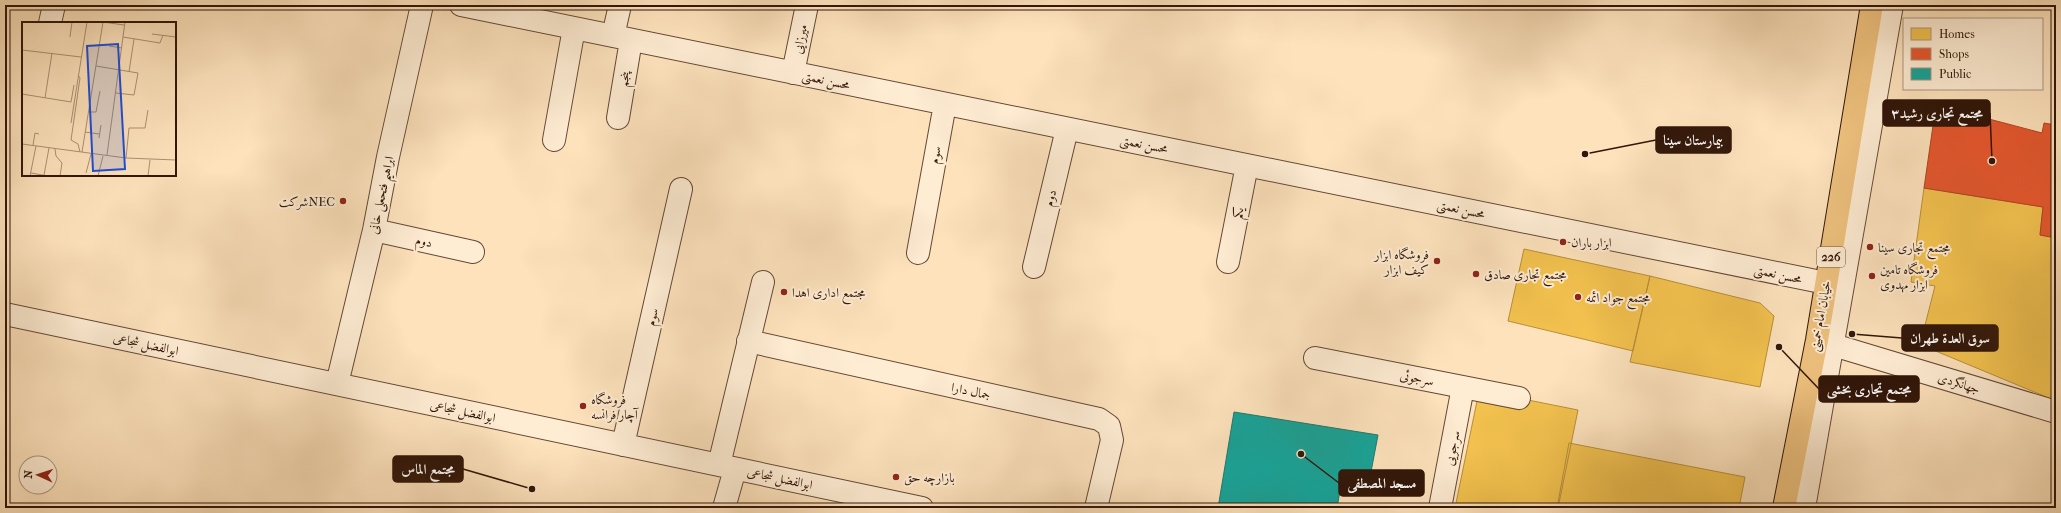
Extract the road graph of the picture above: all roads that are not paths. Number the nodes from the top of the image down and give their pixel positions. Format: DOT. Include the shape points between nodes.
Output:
graph roads {
  1 [pos="54,5"];
  2 [pos="422,5"];
  3 [pos="461,5"];
  4 [pos="620,5"];
  5 [pos="807,5"];
  6 [pos="1872,5"];
  7 [pos="1892,5"];
  8 [pos="50,22"];
  9 [pos="574,28"];
  10 [pos="622,38"];
  11 [pos="793,73"];
  12 [pos="944,104"];
  13 [pos="618,118"];
  14 [pos="1067,129"];
  15 [pos="554,140"];
  16 [pos="1247,165"];
  17 [pos="681,189"];
  18 [pos="374,230"];
  19 [pos="473,252"];
  20 [pos="918,253"];
  21 [pos="1228,262"];
  22 [pos="1034,267"];
  23 [pos="763,282"];
  24 [pos="1826,283"];
  25 [pos="5,314"];
  26 [pos="1816,340"];
  27 [pos="748,341"];
  28 [pos="1314,358"];
  29 [pos="338,384"];
  30 [pos="1464,387"];
  31 [pos="1519,398"];
  32 [pos="2056,412"];
  33 [pos="623,445"];
  34 [pos="727,467"];
  35 [pos="724,508"];
  36 [pos="922,508"];
  37 [pos="1096,508"];
  38 [pos="1440,508"];
  39 [pos="1784,508"];
  40 [pos="1804,508"];
  1 -- 8 [label="street"];
  2 -- 18 [label="street, ابراهیم فتحعلی خانی"];
  3 -- 9 [label="street, محسن نعمتی"];
  4 -- 10 [label="street, پنجم"];
  5 -- 11 [label="street, میرزایی"];
  6 -- 24 [label="main road, خیابان امام خمینی / 226"];
  7 -- 40 [label="street"];
  9 -- 10 [label="street, محسن نعمتی"];
  9 -- 15 [label="street"];
  10 -- 11 [label="street, محسن نعمتی"];
  10 -- 13 [label="street, پنجم"];
  11 -- 12 [label="street, محسن نعمتی"];
  12 -- 14 [label="street, محسن نعمتی"];
  12 -- 20 [label="street, سوم"];
  14 -- 16 [label="street, محسن نعمتی"];
  14 -- 22 [label="street, دوم"];
  16 -- 21 [label="street, یکم"];
  16 -- 24 [label="street, محسن نعمتی"];
  17 -- 33 [label="street, سوم"];
  18 -- 19 [label="street, دوم"];
  18 -- 29 [label="street, ابراهیم فتحعلی خانی"];
  23 -- 27 [label="street"];
  24 -- 26 [label="main road, خیابان امام خمینی / 226"];
  25 -- 29 [label="street, ابوالفضل شجاعی"];
  26 -- 32 [label="street, جهانگردی"];
  26 -- 39 [label="main road, خیابان امام خمینی / 226"];
  27 -- 34 [label="street"];
  27 -- 37 [label="street, جمال دارا" via="1099,419 1109,426 1112,440"];
  28 -- 30 [label="street, سرجوئی"];
  29 -- 33 [label="street, ابوالفضل شجاعی"];
  30 -- 31 [label="street, سرجوئی"];
  30 -- 38 [label="street, سرجویی"];
  33 -- 34 [label="street, ابوالفضل شجاعی"];
  34 -- 35 [label="street"];
  34 -- 36 [label="street, ابوالفضل شجاعی"];
}
